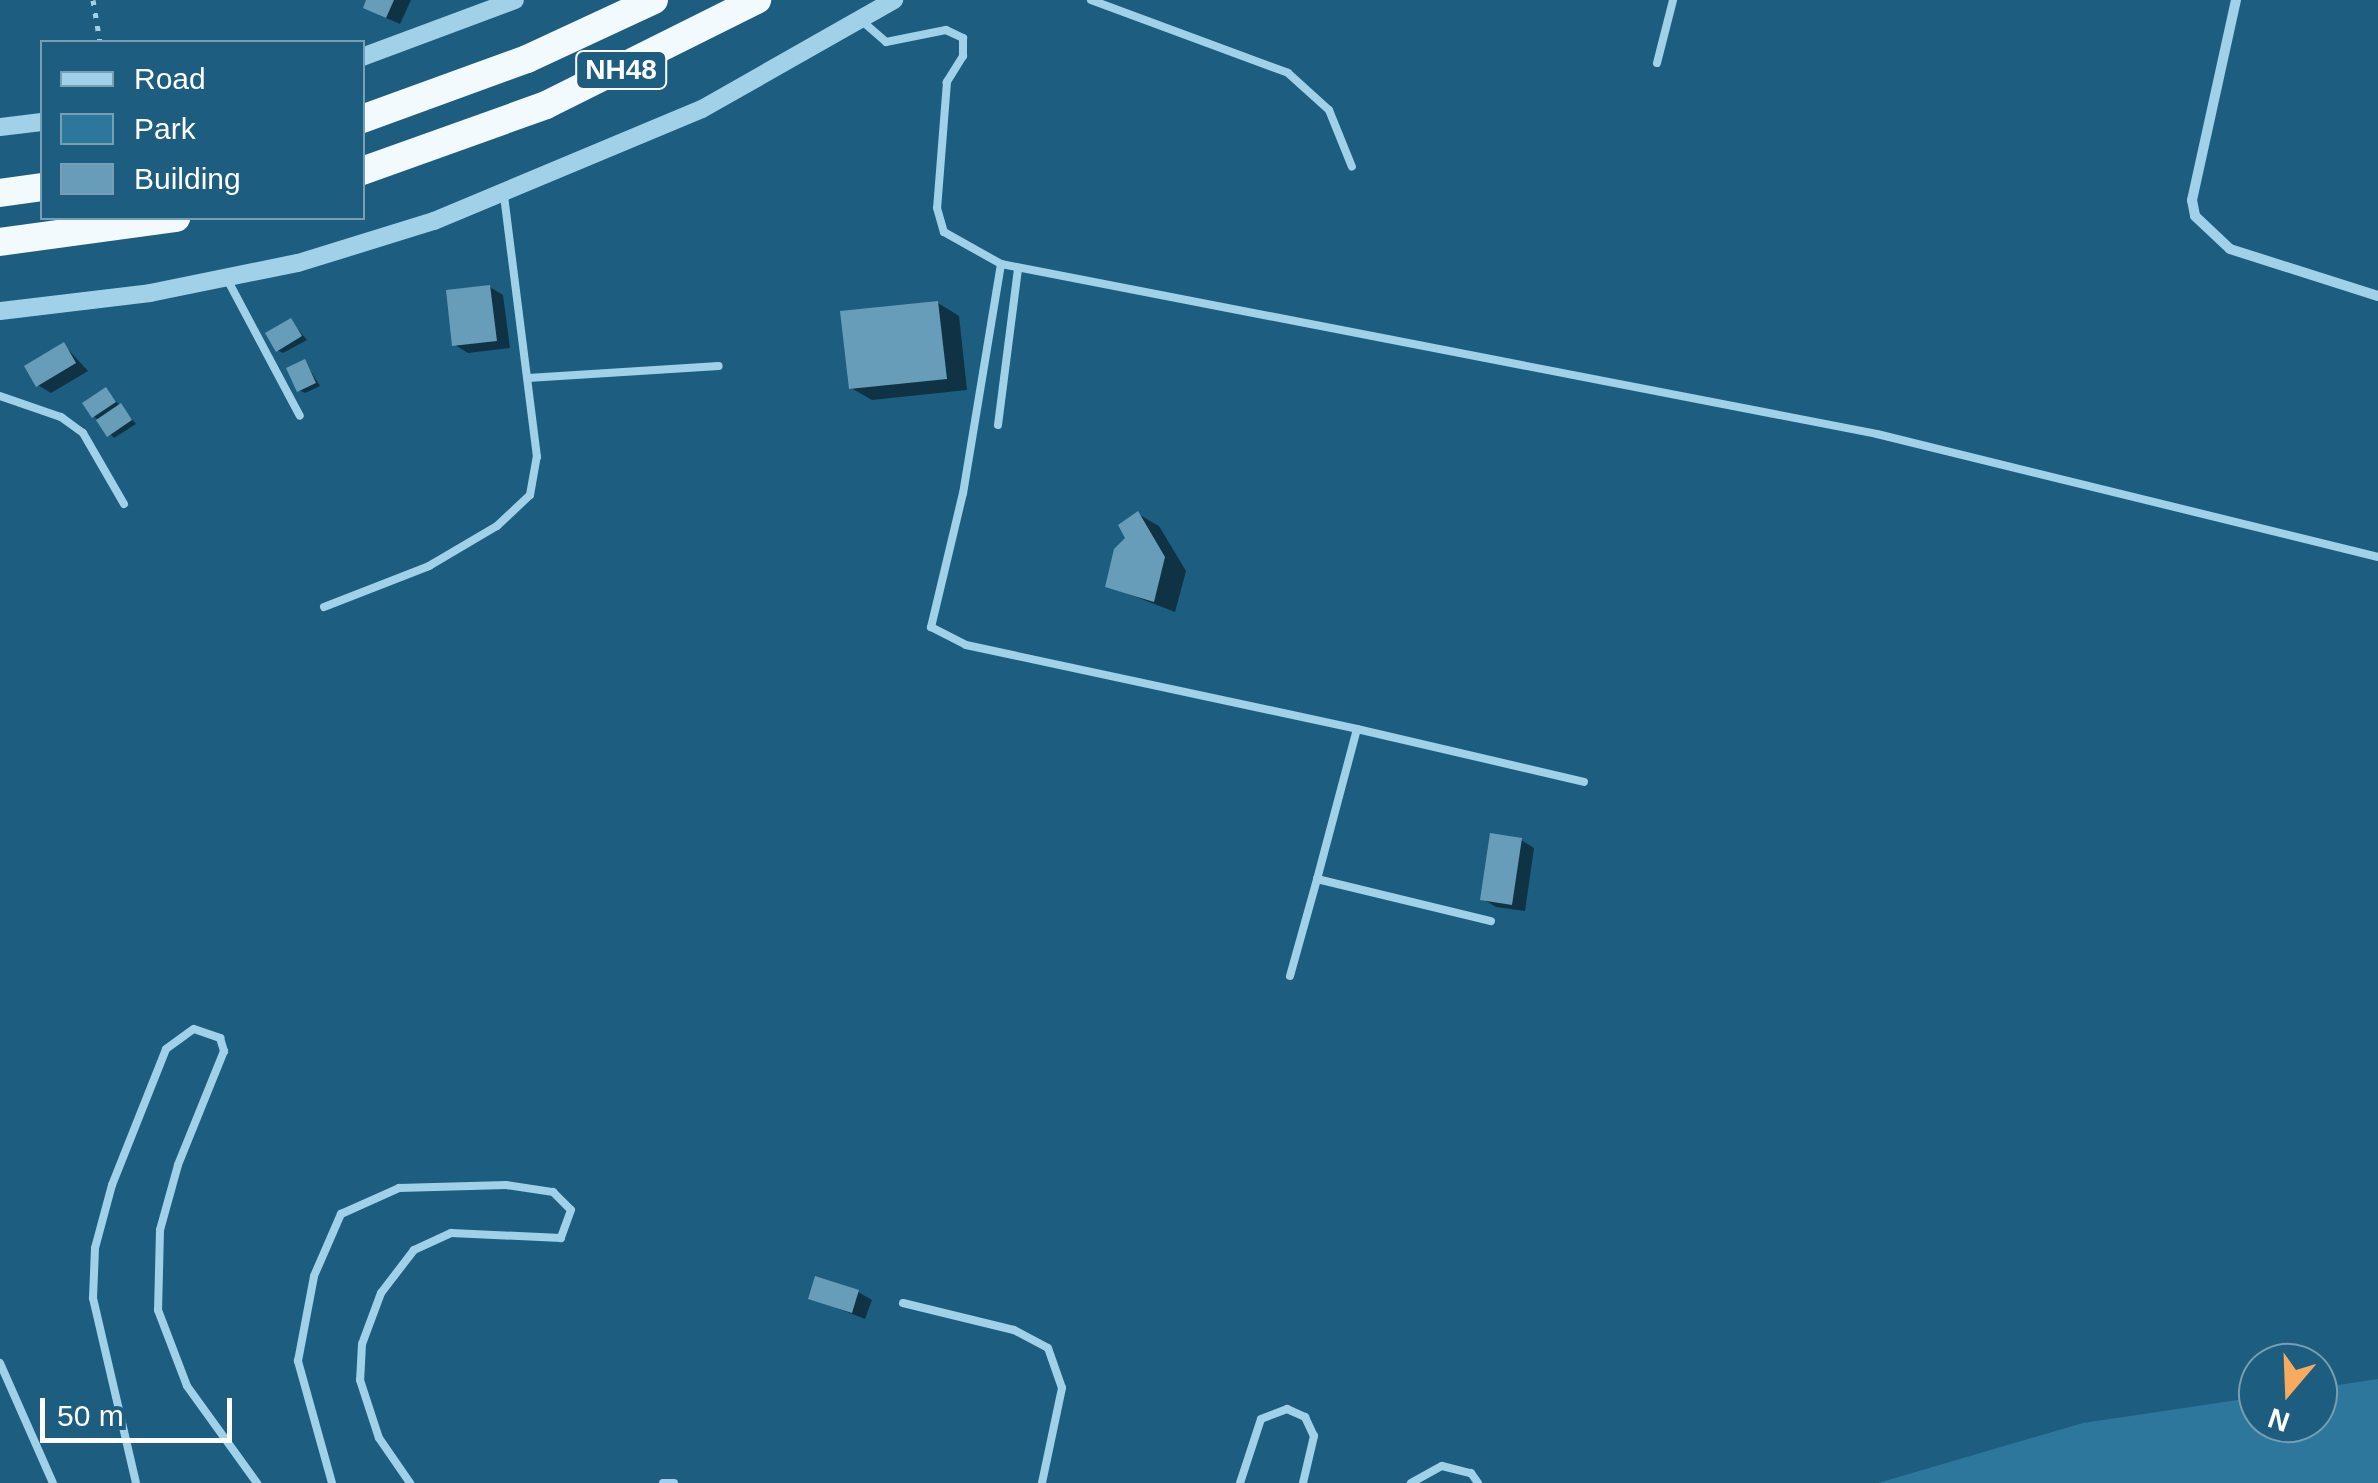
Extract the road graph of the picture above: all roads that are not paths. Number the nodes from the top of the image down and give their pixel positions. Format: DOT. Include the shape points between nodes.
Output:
graph roads {
  1 [pos="515,0"];
  2 [pos="654,0"];
  3 [pos="757,0"];
  4 [pos="894,0"];
  5 [pos="1091,0"];
  6 [pos="1672,0"];
  7 [pos="2236,0"];
  8 [pos="862,21"];
  9 [pos="365,55"];
  10 [pos="1657,63"];
  11 [pos="365,118"];
  12 [pos="40,122"];
  13 [pos="0,127"];
  14 [pos="1352,167"];
  15 [pos="365,170"];
  16 [pos="40,187"];
  17 [pos="0,192"];
  18 [pos="504,194"];
  19 [pos="161,220"];
  20 [pos="0,242"];
  21 [pos="1002,264"];
  22 [pos="1018,268"];
  23 [pos="226,277"];
  24 [pos="2378,296"];
  25 [pos="0,312"];
  26 [pos="719,366"];
  27 [pos="528,378"];
  28 [pos="0,396"];
  29 [pos="300,416"];
  30 [pos="998,425"];
  31 [pos="124,504"];
  32 [pos="2378,557"];
  33 [pos="324,608"];
  34 [pos="1357,729"];
  35 [pos="1584,782"];
  36 [pos="1318,879"];
  37 [pos="1491,921"];
  38 [pos="1290,976"];
  39 [pos="903,1303"];
  40 [pos="0,1363"];
  41 [pos="52,1483"];
  42 [pos="136,1483"];
  43 [pos="258,1483"];
  44 [pos="332,1483"];
  45 [pos="410,1483"];
  46 [pos="663,1483"];
  47 [pos="674,1483"];
  48 [pos="1042,1483"];
  49 [pos="1240,1483"];
  50 [pos="1304,1483"];
  51 [pos="1411,1483"];
  52 [pos="1478,1483"];
  1 -- 9 [label="street"];
  2 -- 11 [label="highway, NH48" via="527,59"];
  3 -- 15 [label="highway, NH48" via="546,105"];
  4 -- 8 [label="street"];
  5 -- 14 [label="lane" via="1288,73 1329,110"];
  6 -- 10 [label="lane"];
  7 -- 24 [label="street" via="2192,200 2195,216 2230,249"];
  8 -- 18 [label="street" via="702,109"];
  8 -- 21 [label="lane" via="886,42 946,30 963,38 963,56 947,82 938,208 944,232"];
  12 -- 13 [label="street"];
  16 -- 17 [label="highway"];
  18 -- 23 [label="street" via="298,263"];
  18 -- 27 [label="lane"];
  19 -- 20 [label="highway"];
  21 -- 22 [label="lane"];
  21 -- 34 [label="lane" via="963,493 930,627 966,645"];
  22 -- 30 [label="lane"];
  22 -- 32 [label="lane" via="1877,434"];
  23 -- 25 [label="street"];
  23 -- 29 [label="lane"];
  26 -- 27 [label="lane"];
  27 -- 33 [label="lane" via="537,479 518,510 429,566"];
  28 -- 31 [label="lane" via="61,417 82,433"];
  34 -- 35 [label="lane"];
  34 -- 36 [label="lane"];
  36 -- 37 [label="lane"];
  36 -- 38 [label="lane"];
  39 -- 48 [label="lane" via="1014,1330 1048,1348 1062,1388"];
  40 -- 41 [label="lane"];
  42 -- 43 [label="lane" via="93,1298 96,1248 112,1186 166,1050 194,1029 220,1038 224,1051 160,1230 158,1310 188,1386"];
  44 -- 45 [label="lane" via="298,1361 314,1276 341,1214 399,1188 506,1185 553,1192 571,1210 561,1238 450,1233 414,1250 381,1293 362,1344 360,1380 379,1438"];
  46 -- 47 [label="lane"];
  49 -- 50 [label="lane" via="1260,1419 1287,1409 1305,1417 1314,1436"];
  51 -- 52 [label="lane" via="1442,1466 1471,1473"];
}
